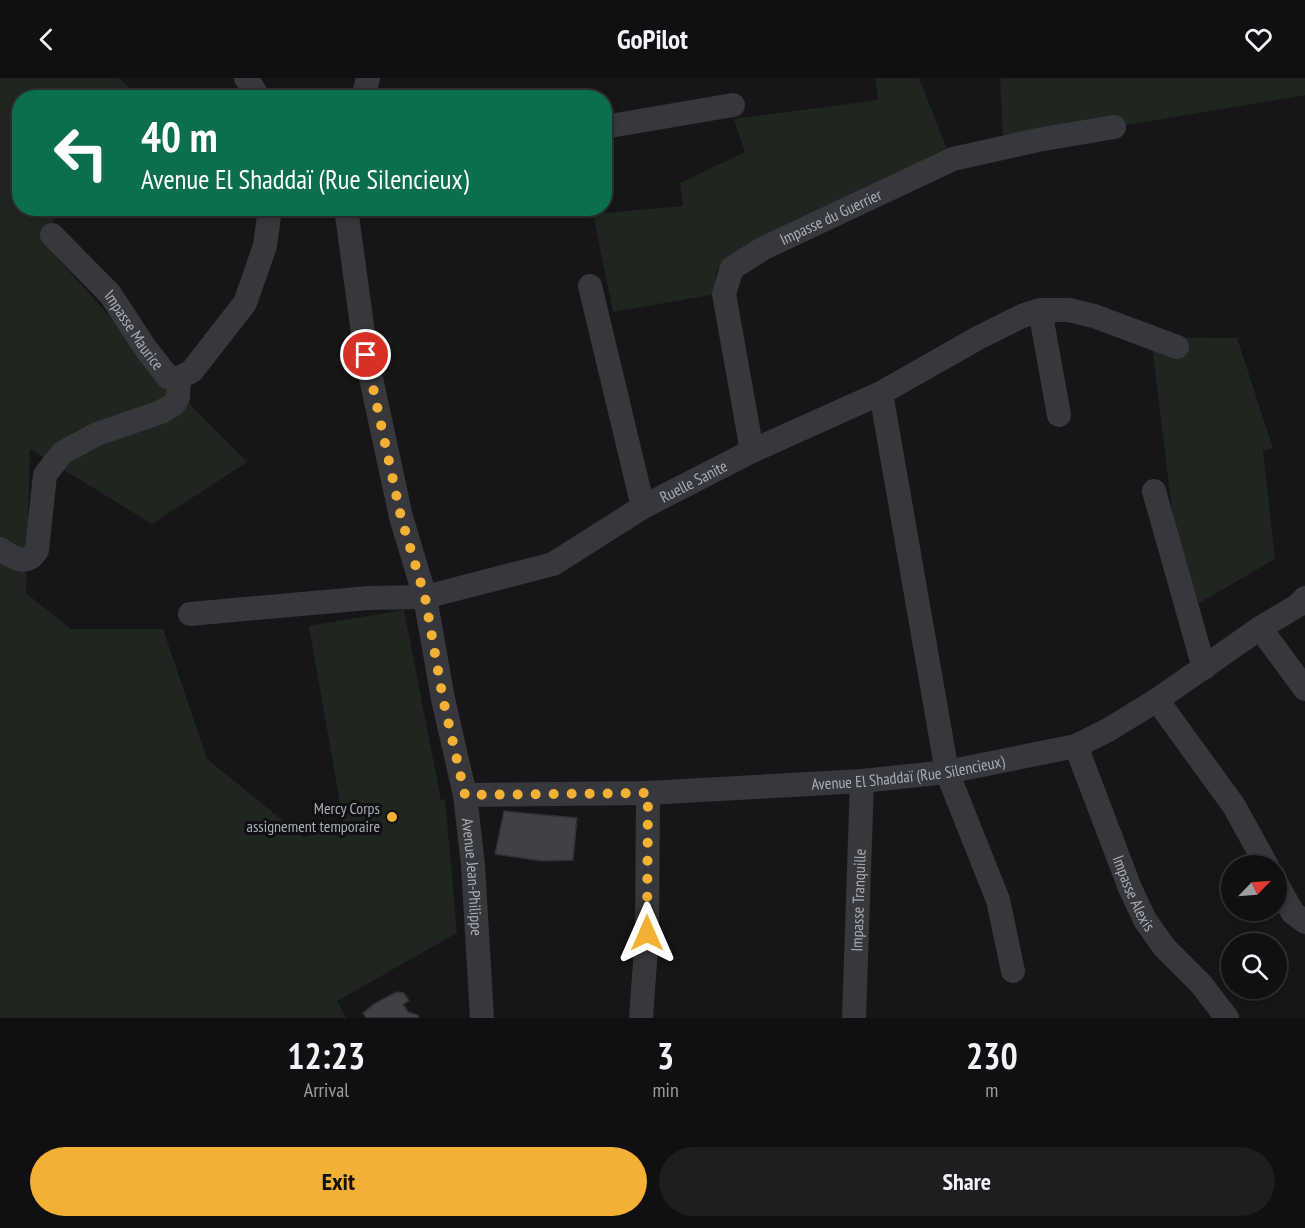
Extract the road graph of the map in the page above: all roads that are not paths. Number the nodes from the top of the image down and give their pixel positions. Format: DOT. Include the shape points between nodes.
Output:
graph roads {
  1 [pos="733,105"];
  2 [pos="612,126"];
  3 [pos="1114,127"];
  4 [pos="269,216"];
  5 [pos="347,216"];
  6 [pos="52,235"];
  7 [pos="590,286"];
  8 [pos="1040,310"];
  9 [pos="1177,347"];
  10 [pos="179,378"];
  11 [pos="881,393"];
  12 [pos="1059,415"];
  13 [pos="752,451"];
  14 [pos="1154,492"];
  15 [pos="643,507"];
  16 [pos="0,549"];
  17 [pos="425,597"];
  18 [pos="1305,598"];
  19 [pos="189,614"];
  20 [pos="1260,628"];
  21 [pos="1203,668"];
  22 [pos="1305,689"];
  23 [pos="1157,700"];
  24 [pos="1076,746"];
  25 [pos="947,772"];
  26 [pos="862,781"];
  27 [pos="648,793"];
  28 [pos="465,795"];
  29 [pos="1261,855"];
  30 [pos="1287,902"];
  31 [pos="1305,922"];
  32 [pos="1013,971"];
  33 [pos="482,1018"];
  34 [pos="641,1018"];
  35 [pos="854,1018"];
  36 [pos="1227,1018"];
  1 -- 2 [label="street"];
  3 -- 13 [label="street, Impasse du Guerrier" via="952,159 764,248 732,268 724,294"];
  4 -- 10 [label="street, Impasse Maurice" via="265,246 245,303 192,371"];
  5 -- 17 [label="street, Avenue Jean-Philippe" via="366,355 401,517"];
  6 -- 10 [label="street, Impasse Maurice" via="110,294 168,377"];
  7 -- 15 [label="street"];
  8 -- 9 [label="street, Ruelle Sanite" via="1069,310 1094,316"];
  8 -- 11 [label="street, Ruelle Sanite" via="978,338"];
  8 -- 12 [label="street"];
  10 -- 16 [label="street" via="174,404 62,453 45,475 37,550 33,555 17,560"];
  11 -- 13 [label="street, Ruelle Sanite"];
  11 -- 25 [label="street"];
  13 -- 15 [label="street, Ruelle Sanite"];
  14 -- 21 [label="street"];
  15 -- 17 [label="street, Ruelle Sanite" via="553,564"];
  17 -- 19 [label="street, Ruelle Sanite" via="368,598"];
  17 -- 28 [label="street, Avenue Jean-Philippe"];
  18 -- 20 [label="street, Avenue El Shaddaï (Rue Silencieux)"];
  20 -- 21 [label="street, Avenue El Shaddaï (Rue Silencieux)"];
  20 -- 22 [label="street"];
  21 -- 23 [label="street, Avenue El Shaddaï (Rue Silencieux)"];
  23 -- 24 [label="street, Avenue El Shaddaï (Rue Silencieux)"];
  23 -- 29 [label="street" via="1234,806"];
  24 -- 25 [label="street, Avenue El Shaddaï (Rue Silencieux)"];
  24 -- 36 [label="street, Impasse Alexis" via="1144,920"];
  25 -- 26 [label="street, Avenue El Shaddaï (Rue Silencieux)"];
  25 -- 32 [label="street" via="998,900"];
  26 -- 27 [label="street, Avenue El Shaddaï (Rue Silencieux)"];
  26 -- 35 [label="street, Impasse Tranquille"];
  27 -- 28 [label="street, Avenue El Shaddaï (Rue Silencieux)"];
  27 -- 34 [label="street" via="647,933"];
  28 -- 33 [label="street, Avenue Jean-Philippe"];
  30 -- 31 [label="street"];
}
